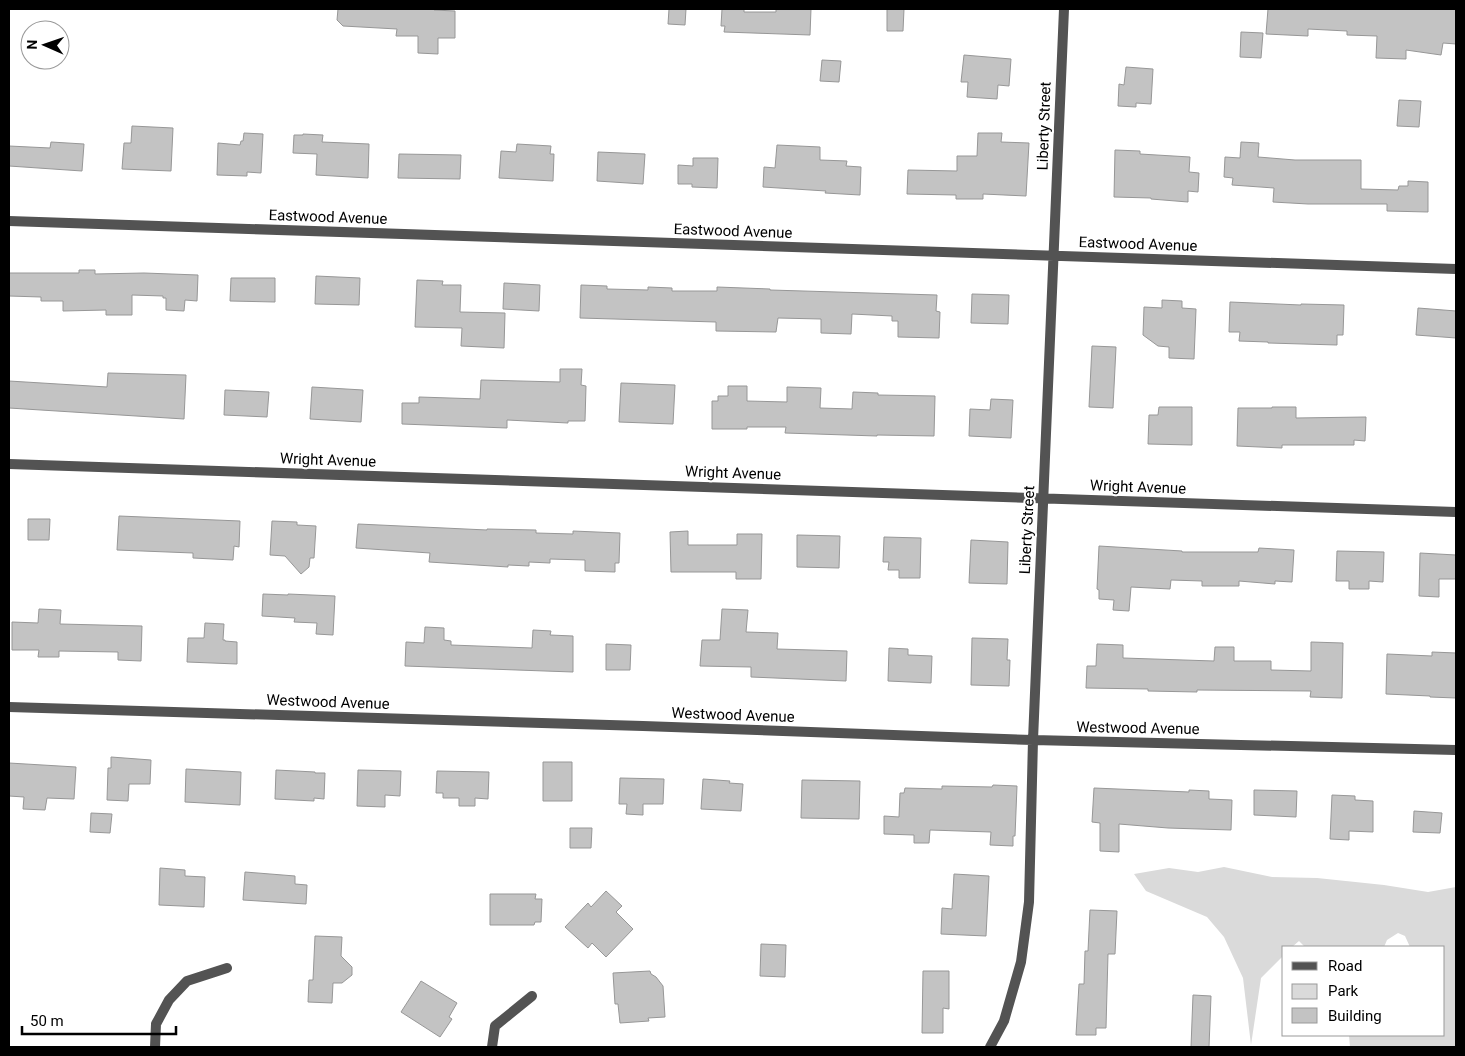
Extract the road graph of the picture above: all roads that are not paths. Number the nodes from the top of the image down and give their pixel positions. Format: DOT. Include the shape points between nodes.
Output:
graph roads {
  1 [pos="1064,9"];
  2 [pos="9,221"];
  3 [pos="1053,256"];
  4 [pos="1456,269"];
  5 [pos="9,464"];
  6 [pos="1044,499"];
  7 [pos="1456,512"];
  8 [pos="9,707"];
  9 [pos="1033,740"];
  10 [pos="1456,750"];
  11 [pos="227,968"];
  12 [pos="532,996"];
  13 [pos="155,1047"];
  14 [pos="492,1047"];
  15 [pos="990,1047"];
  1 -- 3 [label="street, Liberty Street"];
  2 -- 3 [label="street, Eastwood Avenue"];
  3 -- 4 [label="street, Eastwood Avenue"];
  3 -- 6 [label="street, Liberty Street"];
  5 -- 6 [label="street, Wright Avenue"];
  6 -- 7 [label="street, Wright Avenue"];
  6 -- 9 [label="street, Liberty Street"];
  8 -- 9 [label="street, Westwood Avenue"];
  9 -- 10 [label="street, Westwood Avenue"];
  9 -- 15 [label="street, Liberty Street" via="1029,902 1021,962 1004,1021"];
  11 -- 13 [label="street" via="187,981 169,1000 156,1024"];
  12 -- 14 [label="street" via="496,1026"];
}
